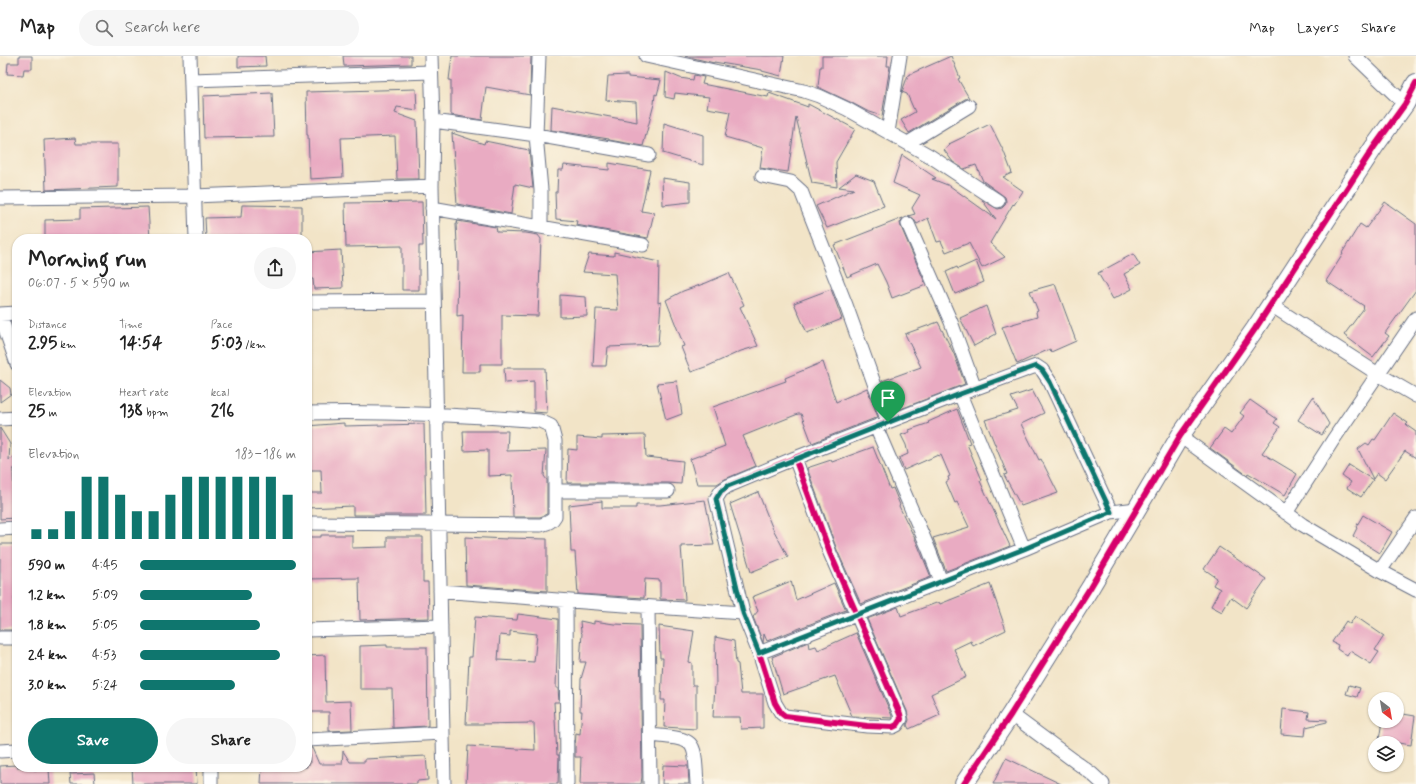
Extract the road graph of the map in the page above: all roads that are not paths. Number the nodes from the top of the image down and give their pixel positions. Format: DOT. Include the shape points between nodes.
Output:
graph roads {
  1 [pos="190,56"];
  2 [pos="431,56"];
  3 [pos="539,56"];
  4 [pos="646,56"];
  5 [pos="900,56"];
  6 [pos="1355,56"];
  7 [pos="669,58"];
  8 [pos="431,72"];
  9 [pos="191,80"];
  10 [pos="1416,82"];
  11 [pos="1405,104"];
  12 [pos="969,106"];
  13 [pos="433,121"];
  14 [pos="888,132"];
  15 [pos="536,135"];
  16 [pos="908,143"];
  17 [pos="649,155"];
  18 [pos="762,176"];
  19 [pos="432,186"];
  20 [pos="194,196"];
  21 [pos="0,198"];
  22 [pos="998,201"];
  23 [pos="432,208"];
  24 [pos="908,224"];
  25 [pos="541,226"];
  26 [pos="196,234"];
  27 [pos="644,245"];
  28 [pos="434,301"];
  29 [pos="312,302"];
  30 [pos="1271,305"];
  31 [pos="12,313"];
  32 [pos="1416,318"];
  33 [pos="12,349"];
  34 [pos="1378,374"];
  35 [pos="975,388"];
  36 [pos="960,394"];
  37 [pos="1416,396"];
  38 [pos="312,413"];
  39 [pos="436,414"];
  40 [pos="12,418"];
  41 [pos="0,419"];
  42 [pos="888,422"];
  43 [pos="876,427"];
  44 [pos="1180,436"];
  45 [pos="795,458"];
  46 [pos="668,490"];
  47 [pos="555,491"];
  48 [pos="1137,508"];
  49 [pos="1111,512"];
  50 [pos="1286,513"];
  51 [pos="1416,518"];
  52 [pos="312,523"];
  53 [pos="439,524"];
  54 [pos="12,528"];
  55 [pos="0,529"];
  56 [pos="1024,549"];
  57 [pos="1380,571"];
  58 [pos="941,581"];
  59 [pos="1416,590"];
  60 [pos="440,591"];
  61 [pos="566,601"];
  62 [pos="648,607"];
  63 [pos="743,613"];
  64 [pos="857,614"];
  65 [pos="441,626"];
  66 [pos="312,630"];
  67 [pos="0,638"];
  68 [pos="12,638"];
  69 [pos="759,653"];
  70 [pos="1011,714"];
  71 [pos="443,734"];
  72 [pos="650,735"];
  73 [pos="312,740"];
  74 [pos="12,750"];
  75 [pos="0,751"];
  76 [pos="211,772"];
  77 [pos="211,784"];
  78 [pos="444,784"];
  79 [pos="567,784"];
  80 [pos="650,784"];
  81 [pos="697,784"];
  82 [pos="964,784"];
  83 [pos="1103,784"];
  1 -- 9 [label="street"];
  2 -- 8 [label="street"];
  3 -- 15 [label="street"];
  4 -- 7 [label="street"];
  5 -- 14 [label="street"];
  6 -- 11 [label="street"];
  7 -- 14 [label="street" via="804,90 847,109"];
  8 -- 9 [label="street"];
  8 -- 13 [label="street"];
  9 -- 20 [label="street"];
  10 -- 11 [label="street"];
  11 -- 30 [label="street"];
  12 -- 16 [label="street"];
  13 -- 15 [label="street"];
  13 -- 19 [label="street"];
  14 -- 16 [label="street"];
  15 -- 17 [label="street"];
  15 -- 25 [label="street"];
  16 -- 22 [label="street"];
  18 -- 42 [label="street" via="791,182 801,191"];
  19 -- 20 [label="street"];
  19 -- 23 [label="street"];
  20 -- 21 [label="street"];
  20 -- 26 [label="street"];
  23 -- 25 [label="street"];
  23 -- 28 [label="street"];
  24 -- 35 [label="street" via="952,322"];
  25 -- 27 [label="street"];
  28 -- 29 [label="street"];
  28 -- 39 [label="street"];
  30 -- 34 [label="street"];
  30 -- 44 [label="street"];
  31 -- 33 [label="street" via="0,314"];
  32 -- 34 [label="street"];
  34 -- 37 [label="street"];
  34 -- 50 [label="street"];
  35 -- 36 [label="street"];
  35 -- 49 [label="street" via="1036,366 1042,370"];
  36 -- 42 [label="street"];
  36 -- 56 [label="street"];
  38 -- 39 [label="street"];
  39 -- 47 [label="street" via="547,423 552,429 555,441"];
  39 -- 53 [label="street"];
  40 -- 41 [label="street"];
  42 -- 43 [label="street"];
  43 -- 45 [label="street"];
  43 -- 58 [label="street"];
  44 -- 48 [label="street"];
  44 -- 50 [label="street"];
  45 -- 63 [label="street" via="728,486 716,499"];
  45 -- 64 [label="street" via="830,553"];
  46 -- 47 [label="street"];
  47 -- 53 [label="street" via="553,520 541,525"];
  48 -- 49 [label="street"];
  48 -- 70 [label="street"];
  49 -- 56 [label="street"];
  50 -- 57 [label="street"];
  51 -- 57 [label="street"];
  52 -- 53 [label="street"];
  53 -- 60 [label="street"];
  54 -- 55 [label="street"];
  56 -- 58 [label="street"];
  57 -- 59 [label="street"];
  58 -- 64 [label="street"];
  60 -- 61 [label="street"];
  60 -- 65 [label="street"];
  61 -- 62 [label="street"];
  61 -- 79 [label="street"];
  62 -- 63 [label="street"];
  62 -- 72 [label="street"];
  63 -- 69 [label="street"];
  64 -- 69 [label="street"];
  64 -- 69 [label="street" via="900,714 901,719 893,727 785,716 775,702"];
  65 -- 66 [label="street"];
  65 -- 71 [label="street"];
  67 -- 68 [label="street"];
  70 -- 82 [label="street"];
  70 -- 83 [label="street"];
  71 -- 73 [label="street"];
  71 -- 78 [label="street"];
  72 -- 80 [label="street"];
  72 -- 81 [label="street" via="684,739 689,742 695,752"];
  74 -- 75 [label="street"];
  76 -- 77 [label="street"];
}
